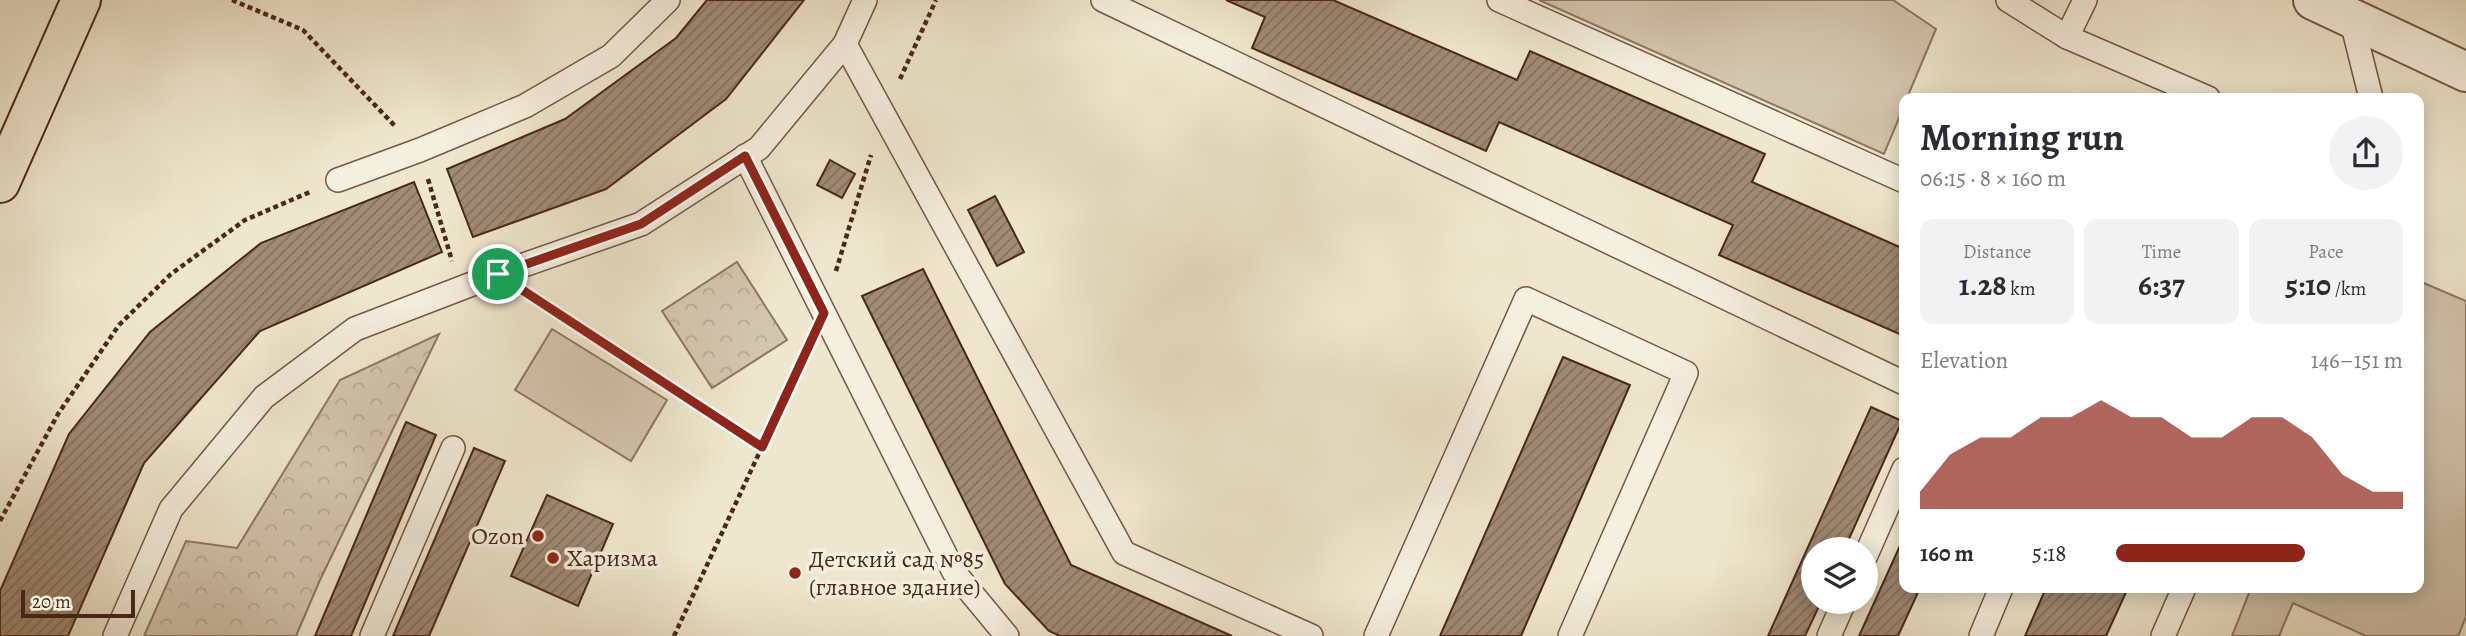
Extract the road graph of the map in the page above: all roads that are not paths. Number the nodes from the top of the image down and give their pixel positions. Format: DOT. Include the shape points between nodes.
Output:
graph roads {
  1 [pos="81,0"];
  2 [pos="668,0"];
  3 [pos="864,0"];
  4 [pos="1103,0"];
  5 [pos="1499,0"];
  6 [pos="2008,0"];
  7 [pos="2085,0"];
  8 [pos="2312,0"];
  9 [pos="2351,18"];
  10 [pos="2067,37"];
  11 [pos="845,44"];
  12 [pos="2459,75"];
  13 [pos="2196,93"];
  14 [pos="2370,93"];
  15 [pos="745,156"];
  16 [pos="1899,179"];
  17 [pos="338,180"];
  18 [pos="0,183"];
  19 [pos="1899,381"];
  20 [pos="453,448"];
  21 [pos="1899,479"];
  22 [pos="1874,537"];
  23 [pos="1999,593"];
  24 [pos="2182,593"];
  25 [pos="1839,614"];
  26 [pos="116,636"];
  27 [pos="372,636"];
  28 [pos="1007,636"];
  29 [pos="1311,636"];
  30 [pos="1376,636"];
  31 [pos="1570,636"];
  32 [pos="1829,636"];
  33 [pos="1981,636"];
  34 [pos="2163,636"];
  1 -- 18 [label="main road"];
  2 -- 17 [label="lane" via="611,56 525,106"];
  3 -- 11 [label="lane"];
  4 -- 19 [label="lane"];
  5 -- 16 [label="lane"];
  6 -- 10 [label="lane"];
  7 -- 10 [label="lane"];
  8 -- 9 [label="street"];
  9 -- 12 [label="street"];
  9 -- 14 [label="lane"];
  10 -- 13 [label="lane"];
  11 -- 15 [label="lane" via="758,148"];
  11 -- 29 [label="lane" via="1124,553"];
  15 -- 26 [label="lane" via="641,224 355,329 264,397 171,509"];
  15 -- 28 [label="lane" via="954,572"];
  20 -- 27 [label="lane"];
  21 -- 22 [label="lane"];
  23 -- 33 [label="lane"];
  24 -- 34 [label="lane"];
  25 -- 32 [label="lane"];
  30 -- 31 [label="lane" via="1525,299 1686,373"];
}
